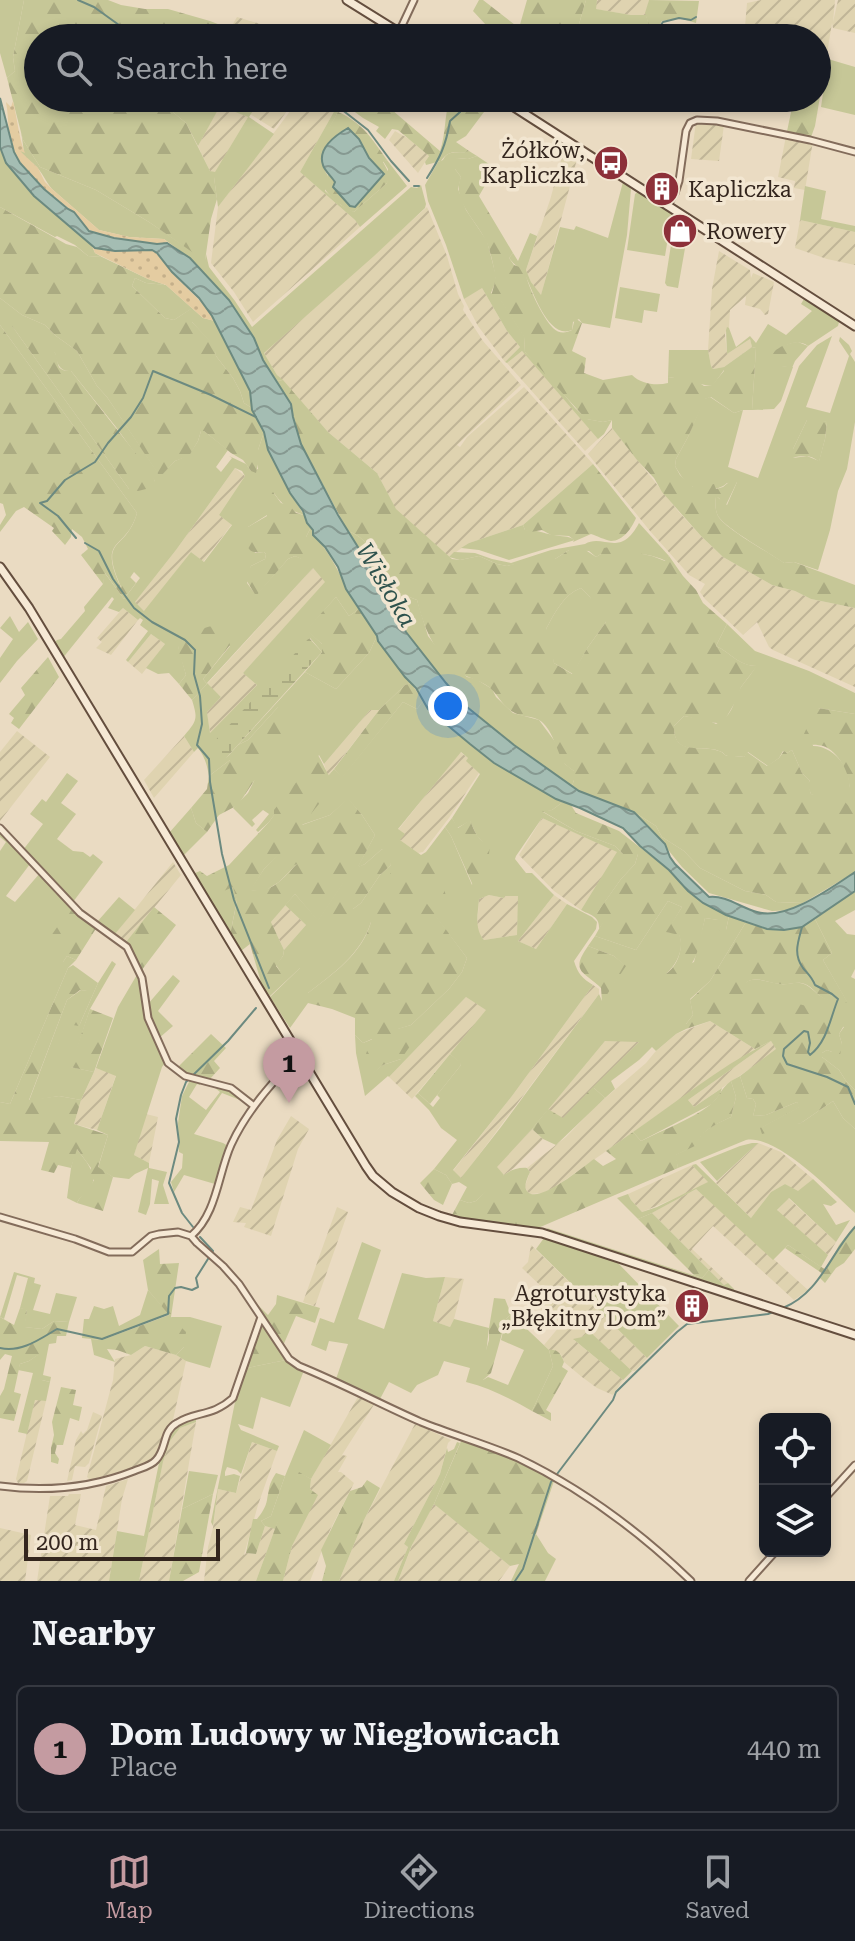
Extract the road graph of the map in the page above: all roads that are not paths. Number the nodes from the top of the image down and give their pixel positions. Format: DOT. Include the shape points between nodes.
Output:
graph roads {
  1 [pos="347,0"];
  2 [pos="414,0"];
  3 [pos="386,24"];
  4 [pos="403,24"];
  5 [pos="522,112"];
  6 [pos="855,152"];
  7 [pos="667,206"];
  8 [pos="855,326"];
  9 [pos="0,567"];
  10 [pos="0,828"];
  11 [pos="299,1054"];
  12 [pos="254,1106"];
  13 [pos="0,1217"];
  14 [pos="191,1236"];
  15 [pos="261,1316"];
  16 [pos="855,1335"];
  17 [pos="855,1465"];
  18 [pos="0,1486"];
  19 [pos="831,1491"];
  20 [pos="771,1557"];
  21 [pos="691,1581"];
  22 [pos="749,1581"];
  1 -- 3 [label="street"];
  2 -- 4 [label="street"];
  5 -- 7 [label="street"];
  6 -- 7 [label="street" via="697,120 686,131 679,181"];
  7 -- 8 [label="street"];
  9 -- 11 [label="street"];
  10 -- 12 [label="street" via="80,913 125,945 142,978 148,1018 168,1063 186,1076 231,1088"];
  11 -- 12 [label="street"];
  11 -- 16 [label="street" via="366,1166 402,1199 460,1222 542,1233"];
  12 -- 14 [label="street" via="230,1147 207,1215"];
  13 -- 14 [label="street" via="109,1252 132,1252 159,1234"];
  14 -- 15 [label="street" via="239,1284"];
  15 -- 18 [label="street" via="233,1398 212,1412 178,1421 156,1460 124,1475 62,1489"];
  15 -- 21 [label="street" via="283,1353 299,1366 520,1460 588,1496"];
  17 -- 19 [label="street"];
  20 -- 22 [label="street"];
}
